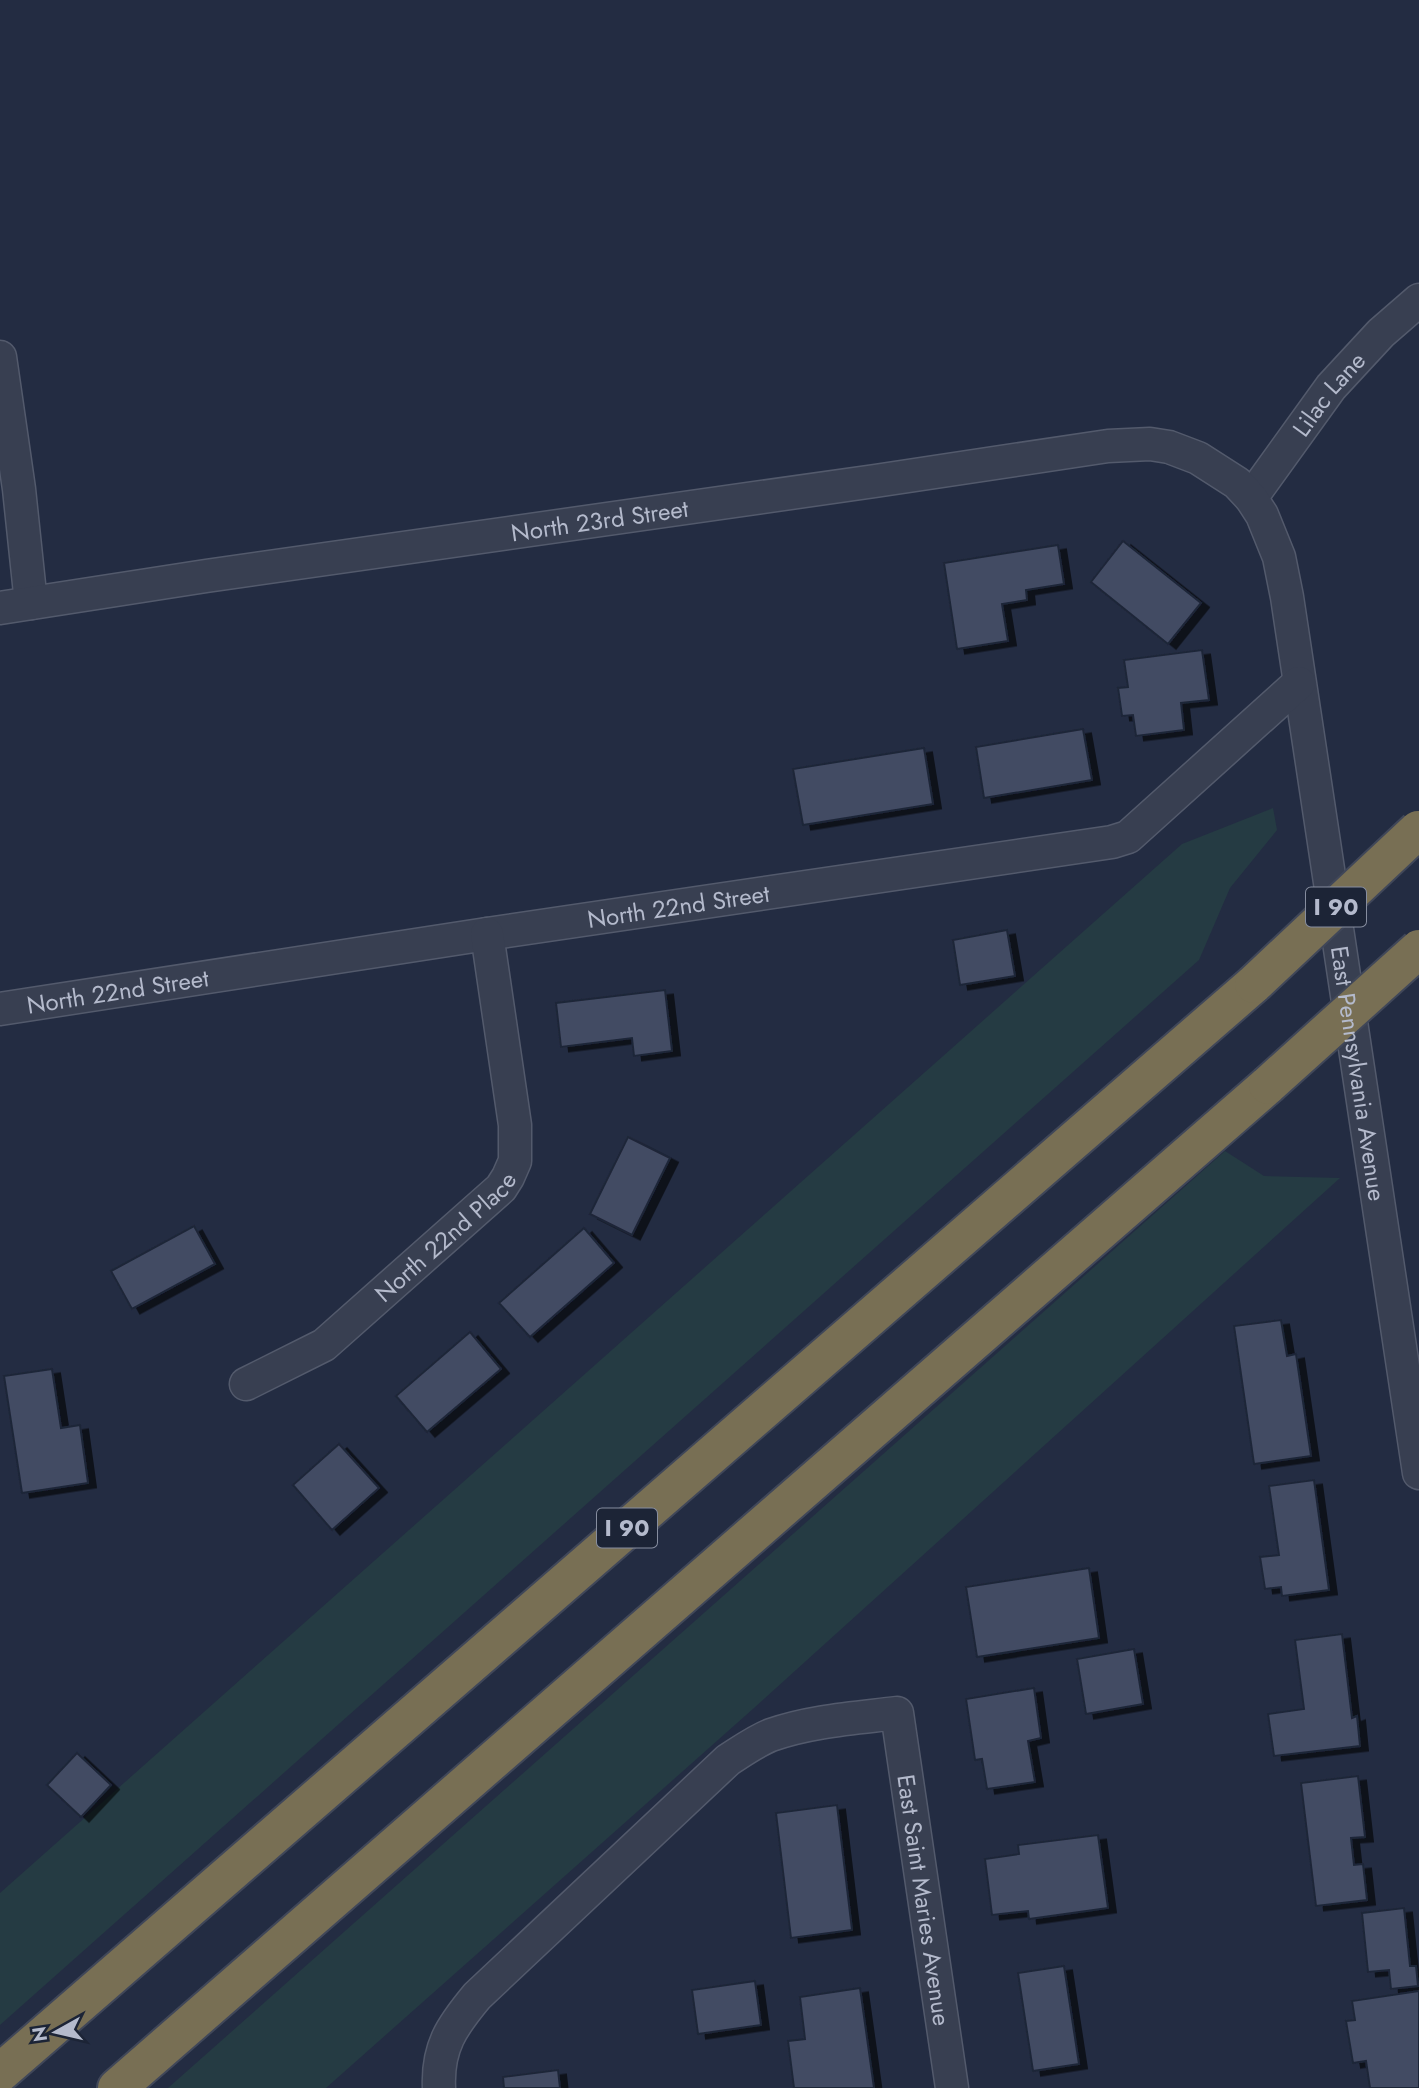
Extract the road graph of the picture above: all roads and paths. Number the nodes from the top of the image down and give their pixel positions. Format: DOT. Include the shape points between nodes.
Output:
graph roads {
  1 [pos="1419,300"];
  2 [pos="0,357"];
  3 [pos="1198,458"];
  4 [pos="1251,498"];
  5 [pos="31,603"];
  6 [pos="0,608"];
  7 [pos="1299,683"];
  8 [pos="1419,830"];
  9 [pos="486,933"];
  10 [pos="1419,949"];
  11 [pos="0,1009"];
  12 [pos="246,1384"];
  13 [pos="1416,1437"];
  14 [pos="1419,1473"];
  15 [pos="0,2073"];
  16 [pos="440,2073"];
  17 [pos="117,2088"];
  18 [pos="952,2088"];
  1 -- 4 [label="street, Lilac Lane" via="1331,387"];
  2 -- 5 [label="street"];
  3 -- 4 [label="street, East Pennsylvania Avenue" via="1237,483"];
  3 -- 5 [label="street, North 23rd Street" via="1150,444 1108,446"];
  4 -- 7 [label="street, East Pennsylvania Avenue" via="1279,557"];
  5 -- 6 [label="street, North 23rd Street"];
  7 -- 9 [label="street, North 22nd Street" via="1128,837 1112,842"];
  7 -- 13 [label="street, East Pennsylvania Avenue"];
  8 -- 15 [label="highway, I 90, bridge" via="1254,984"];
  9 -- 11 [label="street, North 22nd Street"];
  9 -- 12 [label="street, North 22nd Place" via="515,1125 515,1161 508,1177 324,1345"];
  10 -- 17 [label="highway, bridge"];
  13 -- 14 [label="street, East Pennsylvania Avenue"];
  16 -- 18 [label="street, East Saint Maries Avenue" via="446,2040 477,1996 728,1760 770,1735 897,1713"];
}
